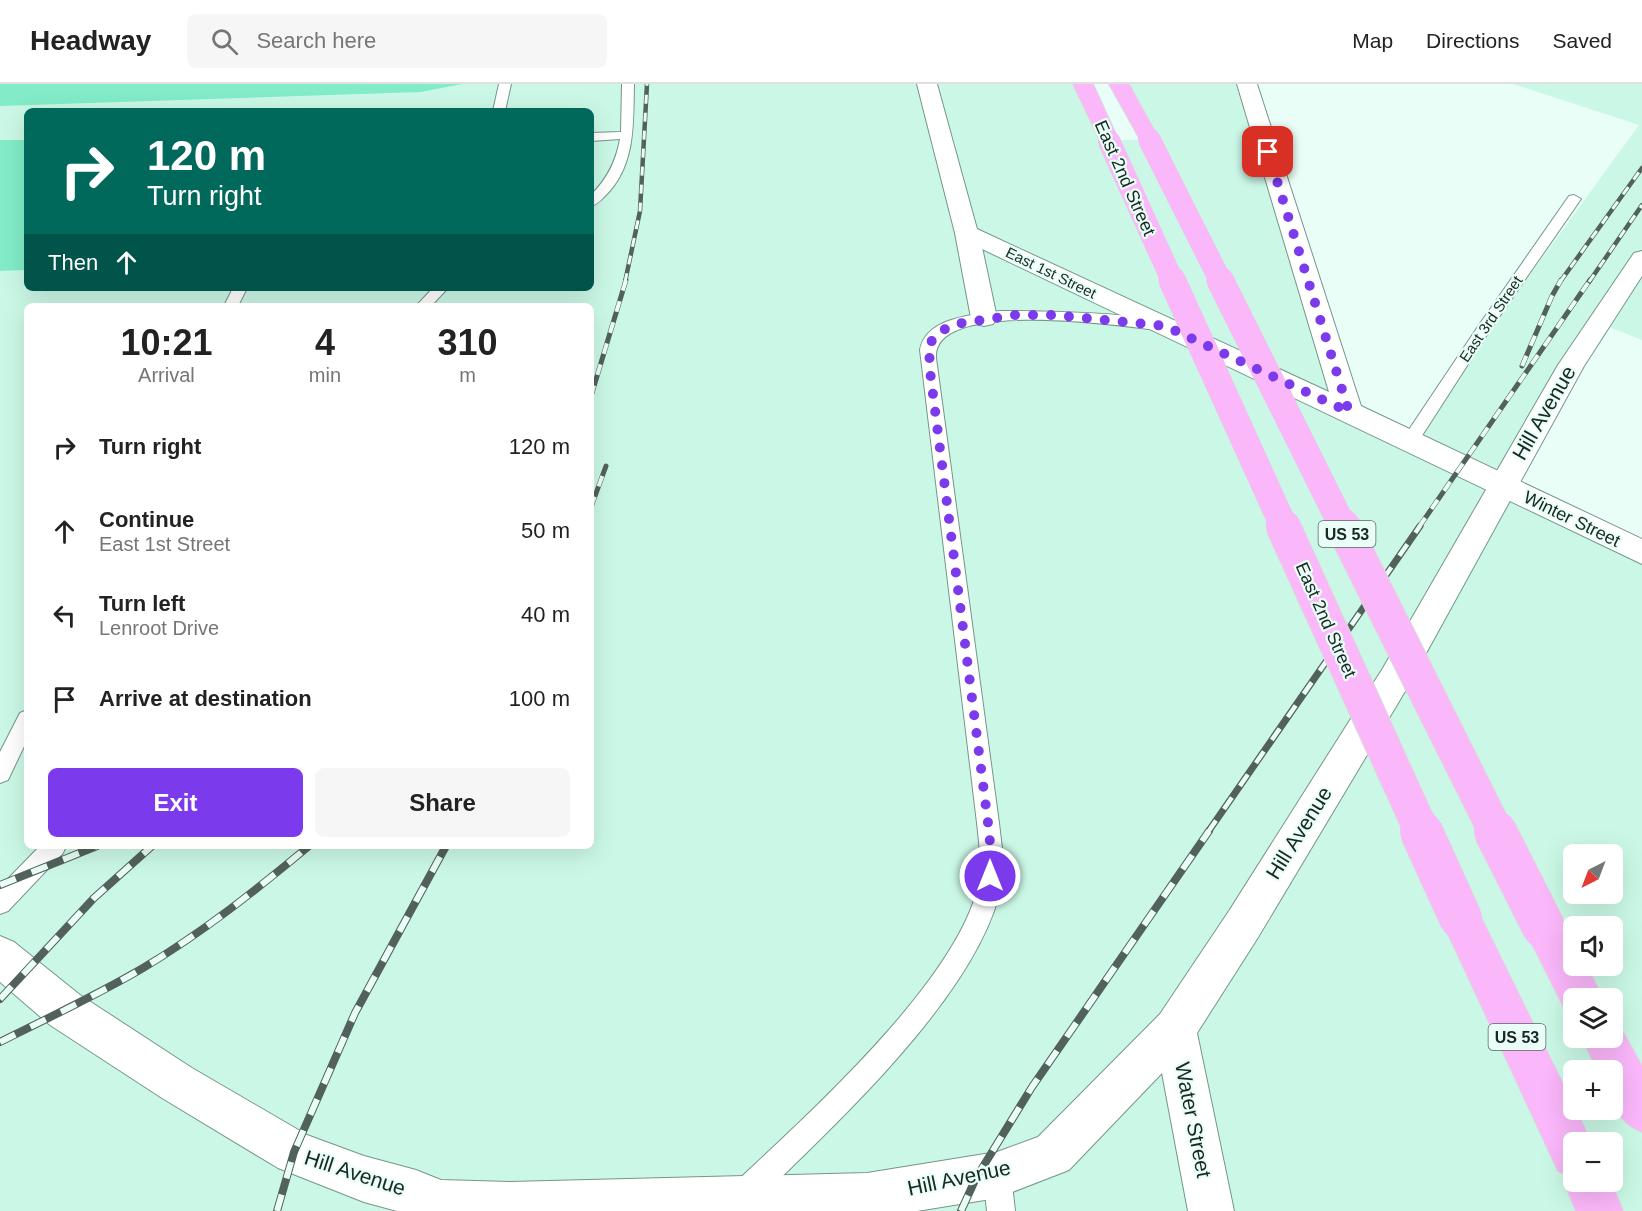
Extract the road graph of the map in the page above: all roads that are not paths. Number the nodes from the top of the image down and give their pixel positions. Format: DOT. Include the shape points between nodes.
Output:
graph roads {
  1 [pos="505,84"];
  2 [pos="628,84"];
  3 [pos="927,84"];
  4 [pos="1083,84"];
  5 [pos="1119,84"];
  6 [pos="1247,84"];
  7 [pos="500,108"];
  8 [pos="626,135"];
  9 [pos="594,137"];
  10 [pos="594,199"];
  11 [pos="1574,199"];
  12 [pos="967,233"];
  13 [pos="1642,258"];
  14 [pos="438,291"];
  15 [pos="426,303"];
  16 [pos="984,318"];
  17 [pos="1165,326"];
  18 [pos="1349,412"];
  19 [pos="1410,441"];
  20 [pos="1503,485"];
  21 [pos="1642,552"];
  22 [pos="24,724"];
  23 [pos="0,773"];
  24 [pos="52,849"];
  25 [pos="0,903"];
  26 [pos="0,956"];
  27 [pos="1576,988"];
  28 [pos="1175,1029"];
  29 [pos="1608,1048"];
  30 [pos="1642,1110"];
  31 [pos="1563,1132"];
  32 [pos="1591,1192"];
  33 [pos="999,1193"];
  34 [pos="738,1200"];
  35 [pos="414,1202"];
  36 [pos="1211,1211"];
  37 [pos="1600,1211"];
  1 -- 7 [label="lane"];
  2 -- 8 [label="lane"];
  3 -- 12 [label="street"];
  4 -- 31 [label="highway, East 2nd Street / US 53, bridge" via="1461,919"];
  5 -- 27 [label="highway, East 2nd Street / US 53, bridge"];
  6 -- 18 [label="street"];
  8 -- 9 [label="lane"];
  8 -- 10 [label="lane" via="619,169"];
  11 -- 19 [label="lane, East 3rd Street"];
  12 -- 16 [label="street"];
  12 -- 17 [label="street, East 1st Street"];
  13 -- 20 [label="street, Hill Avenue" via="1571,365"];
  14 -- 15 [label="lane"];
  16 -- 17 [label="lane" via="1054,315"];
  16 -- 34 [label="lane" via="947,327 935,336 928,349 988,823 992,862 989,890 978,921 934,993 859,1081"];
  17 -- 18 [label="street, East 1st Street"];
  18 -- 19 [label="street, East 1st Street"];
  19 -- 20 [label="street, East 1st Street"];
  20 -- 21 [label="street, Winter Street"];
  20 -- 28 [label="street, Hill Avenue" via="1395,678"];
  22 -- 23 [label="lane"];
  24 -- 25 [label="lane"];
  26 -- 35 [label="street, Hill Avenue" via="65,1010 177,1083 294,1152"];
  28 -- 33 [label="street, Hill Avenue" via="1053,1154"];
  28 -- 36 [label="street, Water Street"];
  29 -- 30 [label="highway"];
  32 -- 37 [label="highway"];
  33 -- 34 [label="street, Hill Avenue"];
  34 -- 35 [label="street, Hill Avenue"];
}
